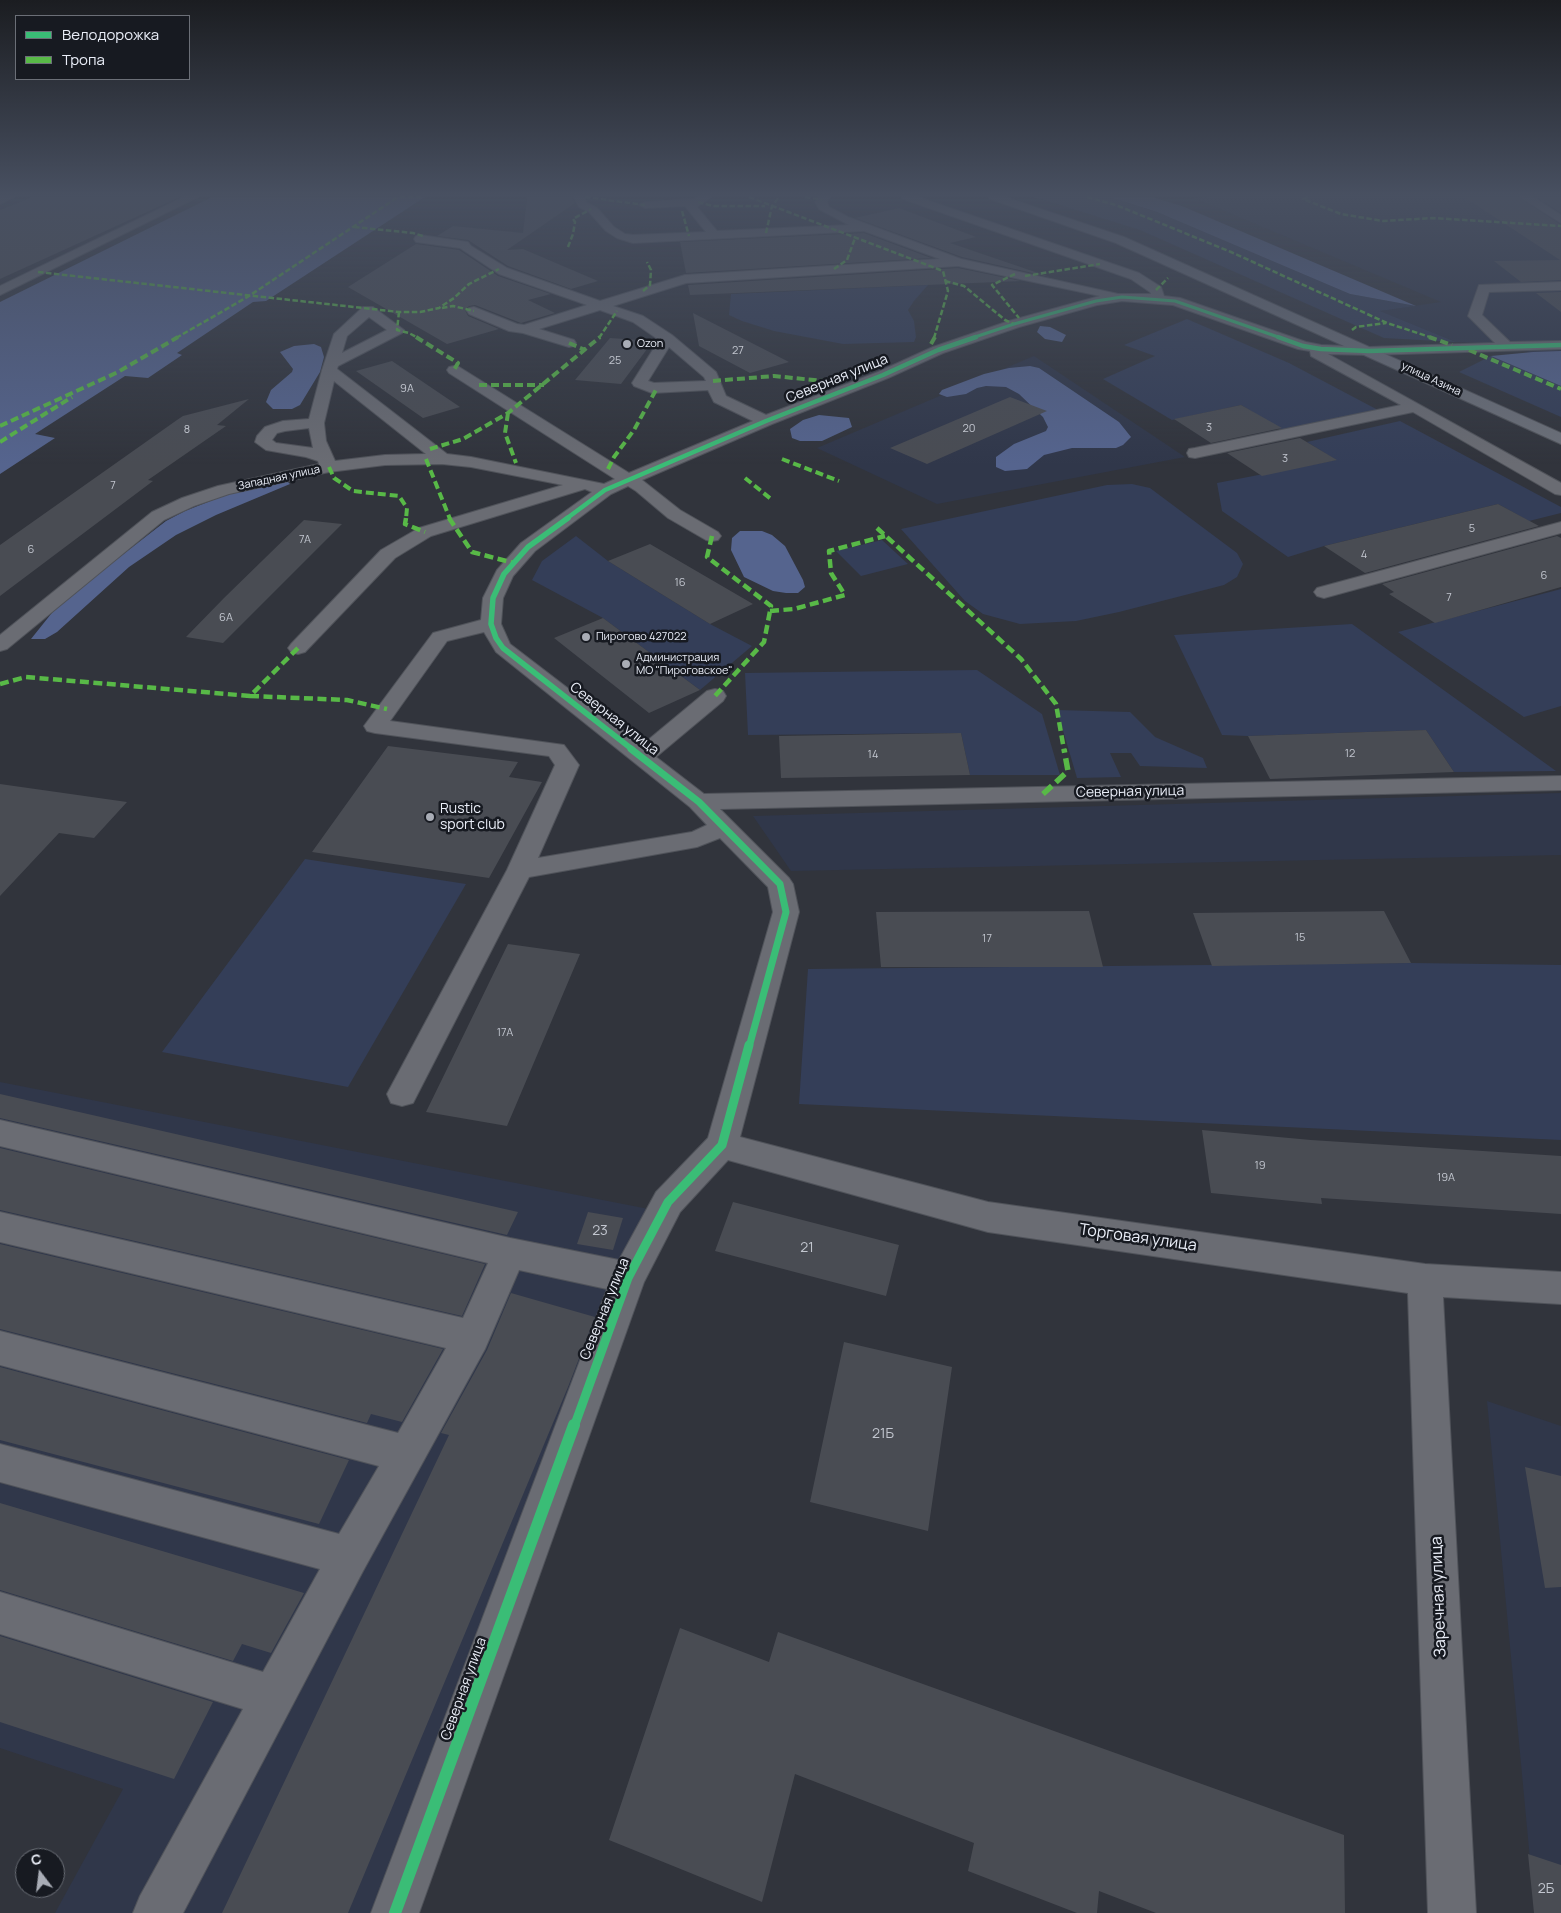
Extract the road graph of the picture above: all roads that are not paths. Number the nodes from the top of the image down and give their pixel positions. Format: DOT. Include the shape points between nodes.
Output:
graph roads {
  1 [pos="546,286"];
  2 [pos="659,286"];
  3 [pos="1073,286"];
  4 [pos="1151,286"];
  5 [pos="1224,286"];
  6 [pos="1550,286"];
  7 [pos="1076,287"];
  8 [pos="1122,297"];
  9 [pos="1158,298"];
  10 [pos="599,305"];
  11 [pos="474,311"];
  12 [pos="525,329"];
  13 [pos="667,338"];
  14 [pos="569,343"];
  15 [pos="1561,345"];
  16 [pos="1303,346"];
  17 [pos="1507,347"];
  18 [pos="1369,351"];
  19 [pos="454,370"];
  20 [pos="714,385"];
  21 [pos="1416,407"];
  22 [pos="766,421"];
  23 [pos="316,423"];
  24 [pos="1561,439"];
  25 [pos="1195,453"];
  26 [pos="442,458"];
  27 [pos="327,463"];
  28 [pos="606,484"];
  29 [pos="1561,490"];
  30 [pos="1561,527"];
  31 [pos="712,536"];
  32 [pos="1324,592"];
  33 [pos="491,624"];
  34 [pos="0,645"];
  35 [pos="298,648"];
  36 [pos="715,696"];
  37 [pos="642,757"];
  38 [pos="1561,783"];
  39 [pos="699,802"];
  40 [pos="724,827"];
  41 [pos="520,870"];
  42 [pos="402,1094"];
  43 [pos="0,1133"];
  44 [pos="722,1145"];
  45 [pos="0,1227"];
  46 [pos="510,1253"];
  47 [pos="628,1278"];
  48 [pos="1425,1280"];
  49 [pos="1561,1288"];
  50 [pos="472,1337"];
  51 [pos="0,1348"];
  52 [pos="406,1454"];
  53 [pos="0,1463"];
  54 [pos="349,1557"];
  55 [pos="0,1613"];
  56 [pos="273,1697"];
  57 [pos="157,1913"];
  58 [pos="395,1913"];
  59 [pos="1452,1913"];
  1 -- 10 [label="street"];
  2 -- 10 [label="street"];
  3 -- 7 [label="street"];
  4 -- 9 [label="street"];
  5 -- 18 [label="main road, улица Азина"];
  6 -- 17 [label="street" via="1484,288 1475,316"];
  7 -- 8 [label="street"];
  8 -- 9 [label="street, Северная улица"];
  8 -- 22 [label="street, Северная улица" via="1028,320 938,350"];
  9 -- 16 [label="street, Северная улица" via="1191,305"];
  10 -- 12 [label="street"];
  10 -- 13 [label="street" via="638,319"];
  11 -- 12 [label="street" via="514,328"];
  12 -- 14 [label="street"];
  13 -- 20 [label="street" via="711,375"];
  13 -- 20 [label="street" via="639,383 652,388"];
  15 -- 17 [label="street, Северная улица"];
  16 -- 18 [label="street, Северная улица"];
  16 -- 21 [label="street"];
  17 -- 18 [label="street, Северная улица"];
  18 -- 24 [label="main road, улица Азина"];
  19 -- 28 [label="street"];
  20 -- 22 [label="street" via="719,399"];
  21 -- 25 [label="street"];
  21 -- 29 [label="street"];
  22 -- 28 [label="street, Северная улица"];
  23 -- 26 [label="street" via="330,367"];
  23 -- 27 [label="street" via="318,442"];
  23 -- 27 [label="street" via="271,430 263,442 272,447 309,452"];
  26 -- 27 [label="street, Западная улица"];
  26 -- 28 [label="street, Западная улица"];
  27 -- 34 [label="street, Западная улица" via="224,490 158,516"];
  28 -- 31 [label="street" via="642,487 674,514"];
  28 -- 33 [label="street, Северная улица" via="528,547 504,574 493,598"];
  28 -- 35 [label="street" via="425,532 388,554"];
  30 -- 32 [label="street"];
  33 -- 37 [label="street, Северная улица" via="503,648"];
  33 -- 41 [label="street" via="440,637 375,726 556,750 567,765"];
  36 -- 37 [label="street"];
  37 -- 39 [label="street, Северная улица"];
  38 -- 39 [label="street, Северная улица"];
  39 -- 40 [label="street, Северная улица"];
  40 -- 41 [label="street" via="697,839"];
  40 -- 44 [label="street, Северная улица" via="780,884 786,912"];
  41 -- 42 [label="street"];
  43 -- 46 [label="street"];
  44 -- 47 [label="street, Северная улица" via="668,1202"];
  44 -- 48 [label="street, Торговая улица" via="988,1217"];
  45 -- 50 [label="street"];
  46 -- 47 [label="street"];
  46 -- 50 [label="street"];
  47 -- 58 [label="street, Северная улица"];
  48 -- 49 [label="street, Торговая улица"];
  48 -- 59 [label="street, Заречная улица"];
  50 -- 52 [label="street"];
  51 -- 52 [label="street"];
  52 -- 54 [label="street"];
  53 -- 54 [label="street"];
  54 -- 56 [label="street"];
  55 -- 56 [label="street"];
  56 -- 57 [label="street"];
}
